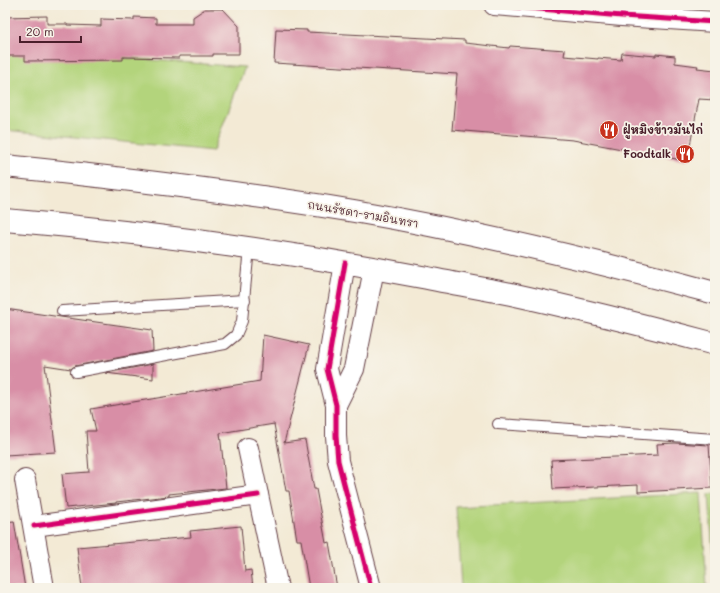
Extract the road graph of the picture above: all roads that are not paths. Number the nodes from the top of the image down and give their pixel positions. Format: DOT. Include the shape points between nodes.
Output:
graph roads {
  1 [pos="494,5"];
  2 [pos="622,10"];
  3 [pos="715,22"];
  4 [pos="5,166"];
  5 [pos="5,220"];
  6 [pos="249,248"];
  7 [pos="345,263"];
  8 [pos="374,268"];
  9 [pos="715,294"];
  10 [pos="245,300"];
  11 [pos="62,311"];
  12 [pos="715,344"];
  13 [pos="76,372"];
  14 [pos="336,405"];
  15 [pos="498,424"];
  16 [pos="715,439"];
  17 [pos="248,448"];
  18 [pos="25,480"];
  19 [pos="258,495"];
  20 [pos="34,526"];
  21 [pos="44,588"];
  22 [pos="278,588"];
  23 [pos="371,588"];
  1 -- 2 [label="street"];
  2 -- 3 [label="street"];
  4 -- 9 [label="main road, ถนนรัชดา-รามอินทรา" via="113,177 355,211 475,234 589,260"];
  5 -- 6 [label="main road"];
  6 -- 7 [label="main road"];
  6 -- 10 [label="lane"];
  7 -- 8 [label="main road"];
  7 -- 14 [label="street" via="327,370"];
  8 -- 12 [label="main road" via="509,294"];
  8 -- 14 [label="street" via="354,370"];
  10 -- 11 [label="lane"];
  10 -- 13 [label="lane" via="242,321 236,335 225,344"];
  14 -- 23 [label="street" via="338,461"];
  15 -- 16 [label="lane"];
  17 -- 19 [label="street"];
  18 -- 20 [label="street"];
  19 -- 20 [label="street"];
  19 -- 22 [label="street"];
  20 -- 21 [label="street"];
}
